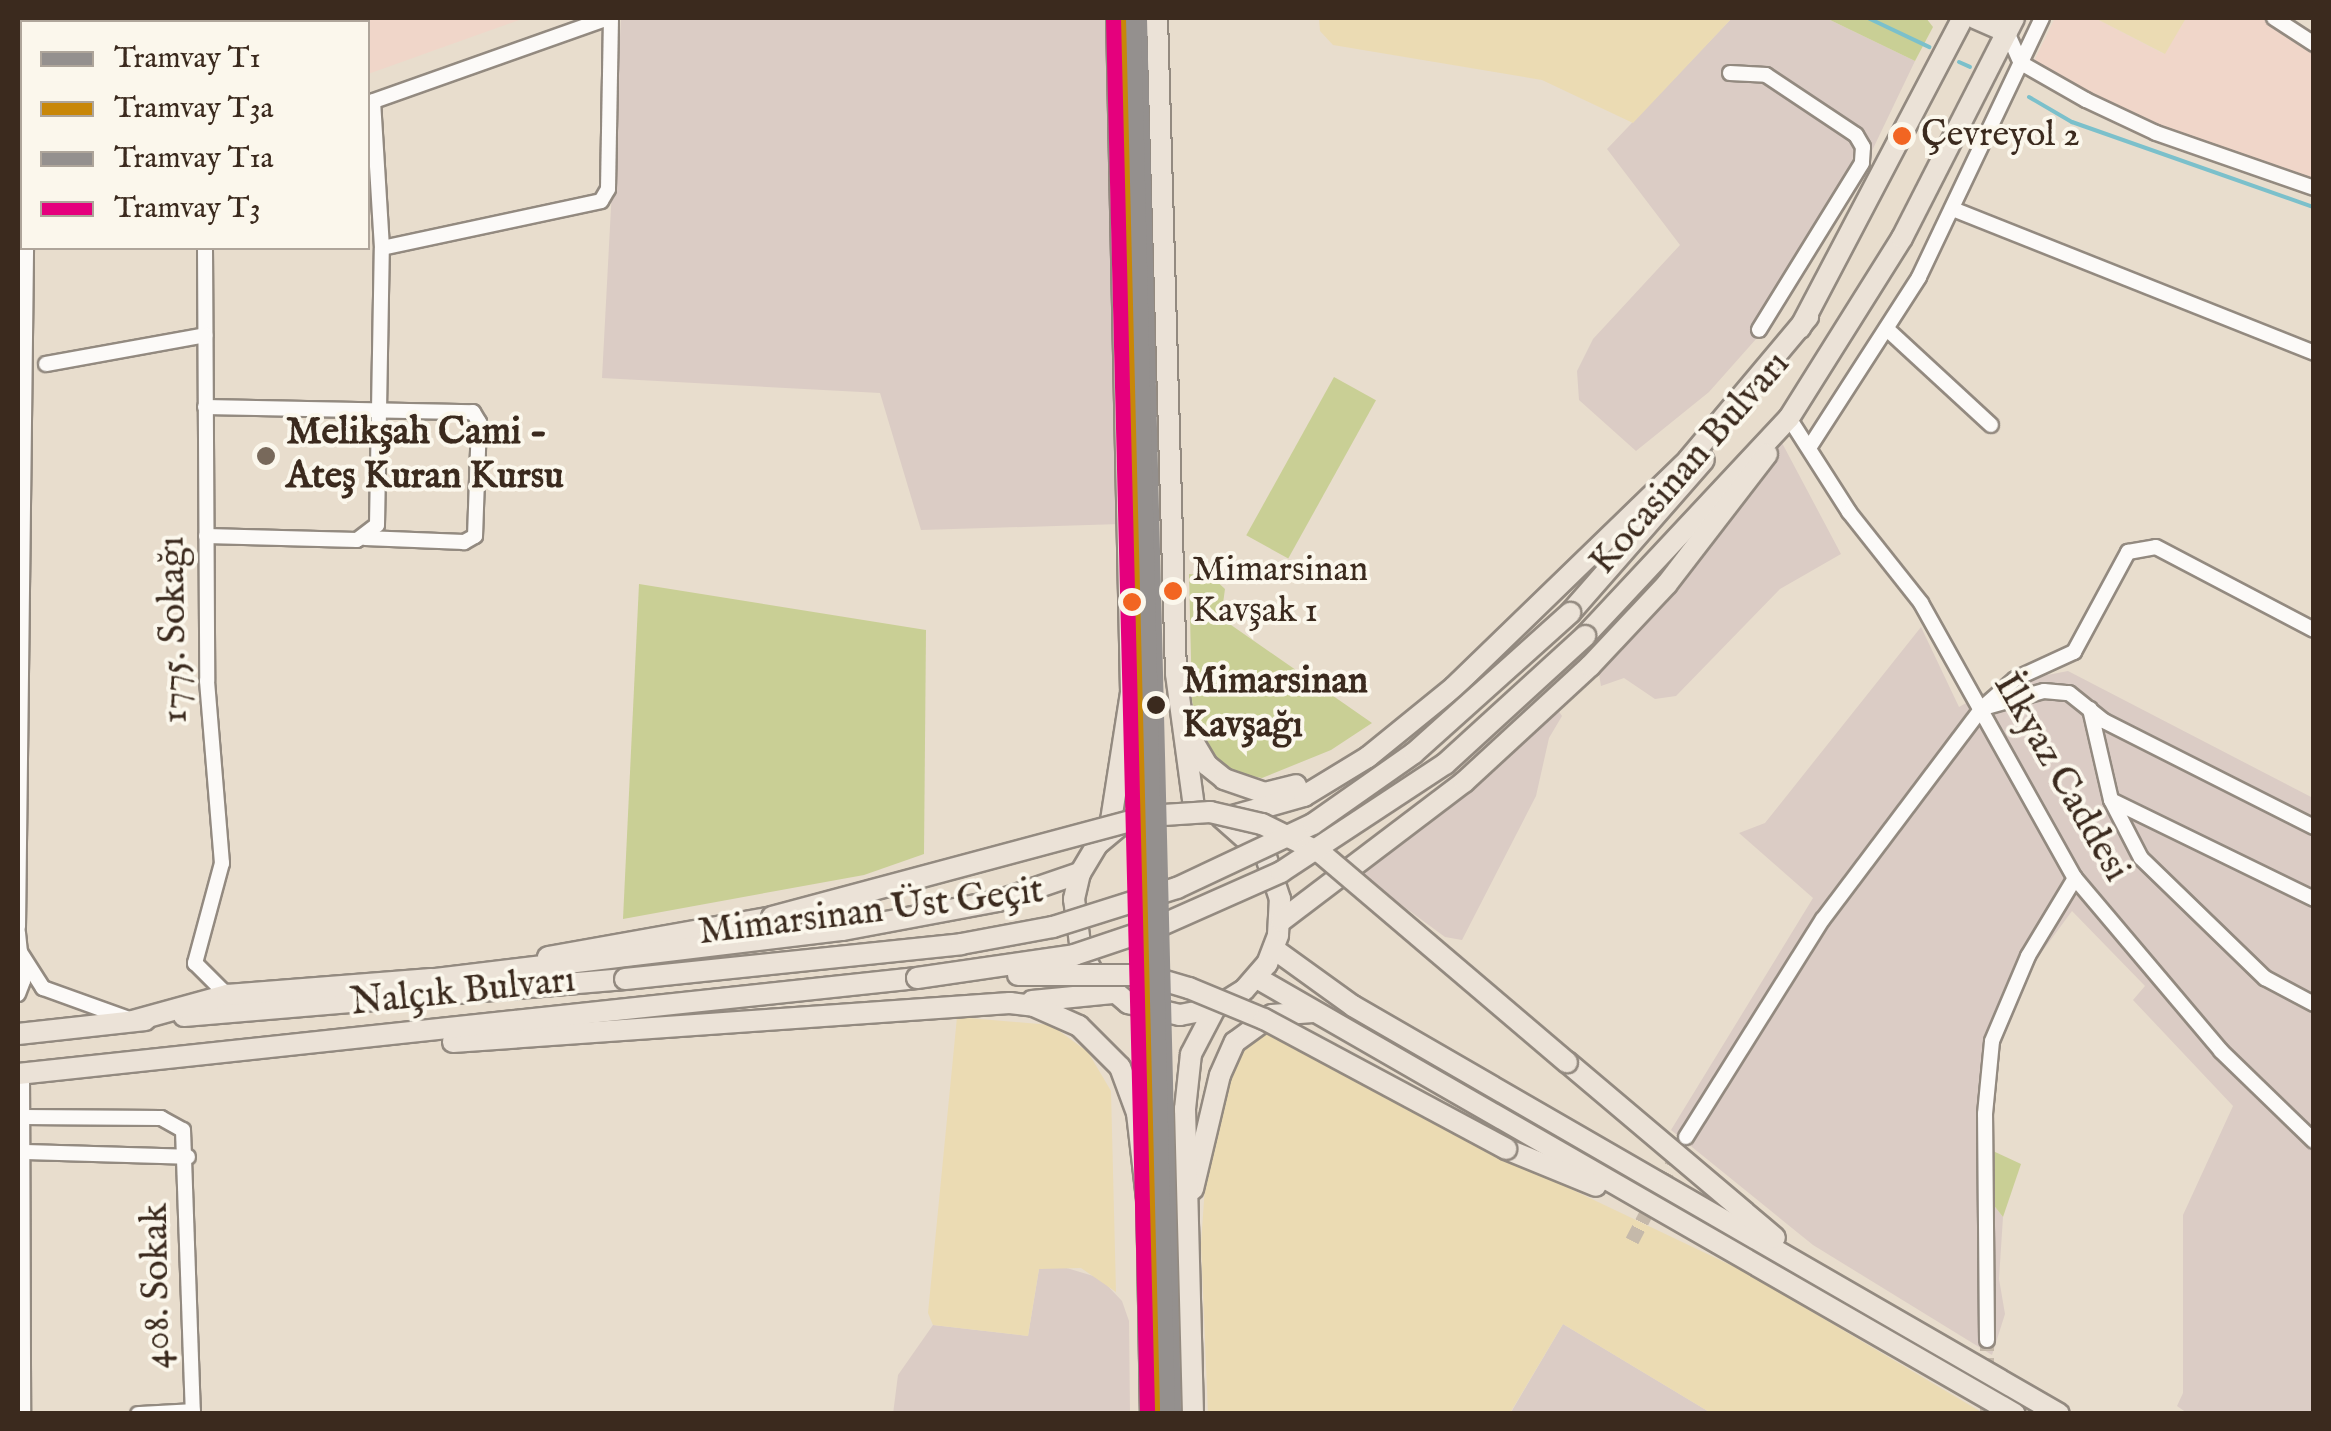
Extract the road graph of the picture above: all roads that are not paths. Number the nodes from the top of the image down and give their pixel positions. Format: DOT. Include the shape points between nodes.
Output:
graph roads {
  1 [pos="610,18"];
  2 [pos="1117,18"];
  3 [pos="1157,18"];
  4 [pos="1963,18"];
  5 [pos="1974,18"];
  6 [pos="2042,18"];
  7 [pos="2274,18"];
  8 [pos="2011,25"];
  9 [pos="2314,44"];
  10 [pos="2021,63"];
  11 [pos="1730,73"];
  12 [pos="370,102"];
  13 [pos="1852,178"];
  14 [pos="1878,183"];
  15 [pos="2314,188"];
  16 [pos="1954,209"];
  17 [pos="382,248"];
  18 [pos="204,250"];
  19 [pos="28,252"];
  20 [pos="1808,317"];
  21 [pos="1759,330"];
  22 [pos="1888,330"];
  23 [pos="205,334"];
  24 [pos="2314,353"];
  25 [pos="46,364"];
  26 [pos="205,406"];
  27 [pos="379,408"];
  28 [pos="1789,418"];
  29 [pos="1991,426"];
  30 [pos="1809,448"];
  31 [pos="206,536"];
  32 [pos="366,538"];
  33 [pos="2314,630"];
  34 [pos="1585,636"];
  35 [pos="1981,708"];
  36 [pos="2090,708"];
  37 [pos="1178,710"];
  38 [pos="1368,756"];
  39 [pos="2110,800"];
  40 [pos="1194,808"];
  41 [pos="1216,814"];
  42 [pos="2314,828"];
  43 [pos="1109,833"];
  44 [pos="1080,873"];
  45 [pos="2075,878"];
  46 [pos="2314,899"];
  47 [pos="1281,921"];
  48 [pos="18,930"];
  49 [pos="1274,949"];
  50 [pos="20,952"];
  51 [pos="916,978"];
  52 [pos="1257,978"];
  53 [pos="626,979"];
  54 [pos="419,981"];
  55 [pos="1113,993"];
  56 [pos="18,994"];
  57 [pos="227,995"];
  58 [pos="1010,1002"];
  59 [pos="2314,1004"];
  60 [pos="1215,1008"];
  61 [pos="1144,1010"];
  62 [pos="1316,1012"];
  63 [pos="132,1021"];
  64 [pos="18,1034"];
  65 [pos="381,1038"];
  66 [pos="20,1074"];
  67 [pos="24,1117"];
  68 [pos="1686,1137"];
  69 [pos="2313,1138"];
  70 [pos="24,1152"];
  71 [pos="188,1157"];
  72 [pos="21,1170"];
  73 [pos="1147,1200"];
  74 [pos="1188,1210"];
  75 [pos="1666,1215"];
  76 [pos="1815,1271"];
  77 [pos="1988,1340"];
  78 [pos="193,1412"];
  79 [pos="24,1414"];
  80 [pos="138,1414"];
  81 [pos="1151,1414"];
  82 [pos="1192,1414"];
  83 [pos="2015,1414"];
  84 [pos="2059,1414"];
  1 -- 12 [label="street"];
  1 -- 17 [label="street" via="604,198"];
  2 -- 43 [label="highway" via="1131,674"];
  3 -- 37 [label="highway"];
  4 -- 14 [label="highway, Kocasinan Bulvarı"];
  5 -- 8 [label="highway"];
  6 -- 10 [label="street"];
  7 -- 9 [label="street"];
  8 -- 10 [label="street"];
  8 -- 28 [label="highway, Kocasinan Bulvarı" via="1902,238"];
  10 -- 15 [label="street" via="2156,133"];
  10 -- 16 [label="street"];
  11 -- 13 [label="street" via="1766,75 1856,135 1864,158"];
  12 -- 17 [label="street"];
  13 -- 14 [label="street"];
  13 -- 21 [label="street"];
  14 -- 20 [label="highway, Kocasinan Bulvarı"];
  16 -- 22 [label="street"];
  16 -- 24 [label="street"];
  17 -- 27 [label="street"];
  18 -- 23 [label="street, 1775. Sokağı"];
  19 -- 48 [label="street"];
  20 -- 38 [label="highway" via="1688,460 1554,595"];
  20 -- 53 [label="highway, Mimarsinan Üst Geçit, bridge" via="1699,468 1570,613 1414,753 1313,824 1177,888 1053,926 961,944"];
  22 -- 29 [label="street"];
  22 -- 30 [label="street"];
  23 -- 25 [label="street"];
  23 -- 26 [label="street, 1775. Sokağı"];
  26 -- 27 [label="street"];
  26 -- 31 [label="street, 1775. Sokağı"];
  27 -- 32 [label="street" via="376,525"];
  27 -- 32 [label="street" via="475,415 478,529 464,542"];
  28 -- 30 [label="street, İlkyaz Caddesi"];
  28 -- 34 [label="highway, Kocasinan Bulvarı"];
  28 -- 47 [label="highway" via="1746,488 1590,666 1464,782"];
  30 -- 35 [label="street, İlkyaz Caddesi" via="1921,603"];
  31 -- 32 [label="street"];
  31 -- 57 [label="street, 1775. Sokağı" via="208,729 222,863 195,963"];
  33 -- 35 [label="street" via="2156,547 2138,546 2120,560 2074,652 2015,679"];
  34 -- 51 [label="highway, Mimarsinan Üst Geçit, bridge" via="1445,764 1281,872 1074,956"];
  35 -- 36 [label="street" via="2056,690"];
  35 -- 45 [label="street, İlkyaz Caddesi"];
  35 -- 68 [label="street" via="1823,920"];
  36 -- 39 [label="street"];
  36 -- 42 [label="street"];
  37 -- 38 [label="highway" via="1206,765 1250,790 1285,790"];
  37 -- 40 [label="highway"];
  38 -- 41 [label="highway" via="1304,796 1247,816"];
  39 -- 46 [label="street"];
  39 -- 59 [label="street" via="2140,858 2265,978"];
  40 -- 41 [label="highway"];
  40 -- 43 [label="highway" via="1150,810"];
  41 -- 47 [label="highway" via="1266,857"];
  43 -- 44 [label="highway"];
  44 -- 54 [label="highway" via="998,902 826,933"];
  44 -- 55 [label="highway" via="1074,899 1081,951"];
  45 -- 69 [label="street, İlkyaz Caddesi" via="2220,1051"];
  45 -- 77 [label="street" via="2028,956 1992,1041 1986,1114"];
  47 -- 49 [label="highway"];
  48 -- 50 [label="street"];
  49 -- 52 [label="highway"];
  49 -- 76 [label="highway" via="1354,1006"];
  50 -- 56 [label="street"];
  50 -- 63 [label="street" via="43,988"];
  51 -- 65 [label="highway, Nalçık Bulvarı"];
  51 -- 75 [label="highway, bridge" via="1092,972 1188,988 1264,1019 1506,1149"];
  52 -- 60 [label="highway"];
  52 -- 62 [label="highway"];
  53 -- 63 [label="highway, Nalçık Bulvarı"];
  54 -- 57 [label="highway"];
  54 -- 76 [label="highway, bridge" via="772,917 1148,816 1210,812 1262,824 1322,854"];
  55 -- 58 [label="highway"];
  55 -- 61 [label="highway"];
  57 -- 63 [label="highway"];
  58 -- 65 [label="highway" via="604,1035"];
  58 -- 73 [label="highway" via="1065,1018 1112,1056 1137,1113"];
  60 -- 61 [label="highway" via="1180,1015"];
  60 -- 74 [label="highway" via="1188,1067"];
  61 -- 73 [label="highway"];
  62 -- 74 [label="highway" via="1272,1015 1236,1042 1220,1076"];
  62 -- 75 [label="highway"];
  63 -- 64 [label="highway, Nalçık Bulvarı"];
  65 -- 66 [label="highway, Nalçık Bulvarı"];
  66 -- 67 [label="street"];
  67 -- 70 [label="street"];
  67 -- 71 [label="street" via="167,1119 183,1130"];
  70 -- 71 [label="street"];
  70 -- 72 [label="street"];
  71 -- 78 [label="street, 408. Sokak"];
  72 -- 79 [label="street"];
  73 -- 81 [label="highway"];
  74 -- 82 [label="highway"];
  75 -- 83 [label="highway"];
  76 -- 84 [label="highway"];
  78 -- 80 [label="street"];
}
